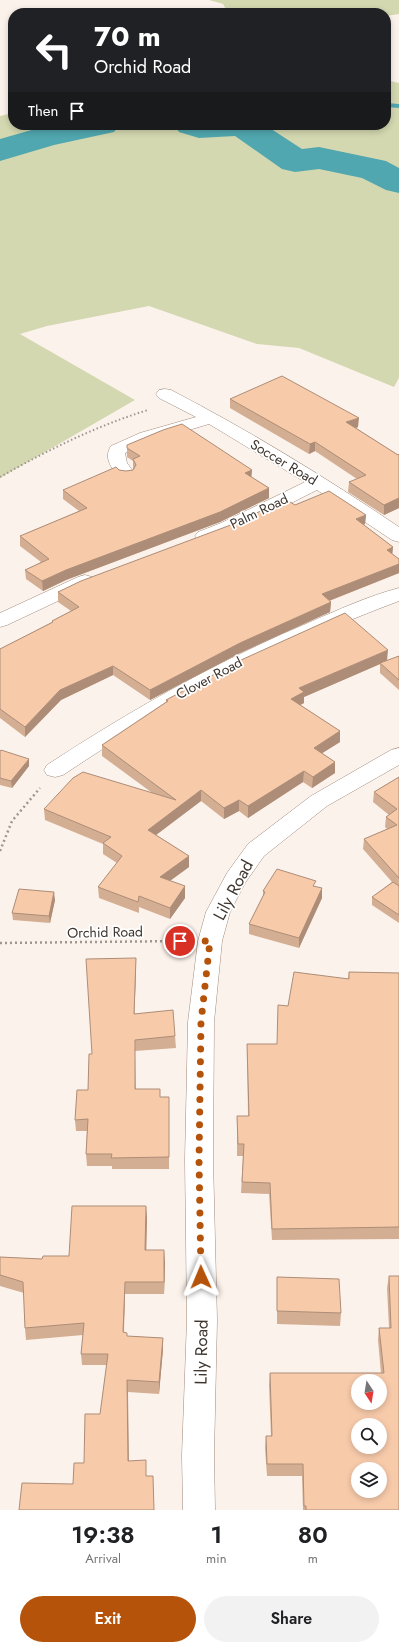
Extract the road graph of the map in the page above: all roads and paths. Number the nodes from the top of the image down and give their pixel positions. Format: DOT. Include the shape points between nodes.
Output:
graph roads {
  1 [pos="172,398"];
  2 [pos="211,418"];
  3 [pos="126,474"];
  4 [pos="0,477"];
  5 [pos="318,482"];
  6 [pos="399,536"];
  7 [pos="189,542"];
  8 [pos="103,573"];
  9 [pos="399,594"];
  10 [pos="0,621"];
  11 [pos="399,755"];
  12 [pos="55,770"];
  13 [pos="0,851"];
  14 [pos="210,941"];
  15 [pos="0,943"];
  16 [pos="199,1510"];
  1 -- 2 [label="street, Soccer Road"];
  1 -- 4 [label="path" via="53,447"];
  2 -- 3 [label="street" via="146,437 117,450 116,462"];
  2 -- 5 [label="street, Soccer Road"];
  5 -- 6 [label="street, Soccer Road"];
  5 -- 7 [label="street, Palm Road" via="228,527"];
  8 -- 10 [label="street"];
  9 -- 12 [label="street, Clover Road" via="235,663 138,718"];
  11 -- 14 [label="street, Lily Road" via="319,801 256,850 235,879 218,912"];
  12 -- 13 [label="path" via="12,821"];
  14 -- 15 [label="path, Orchid Road"];
  14 -- 16 [label="street, Lily Road" via="201,1022 199,1160 202,1320"];
}
